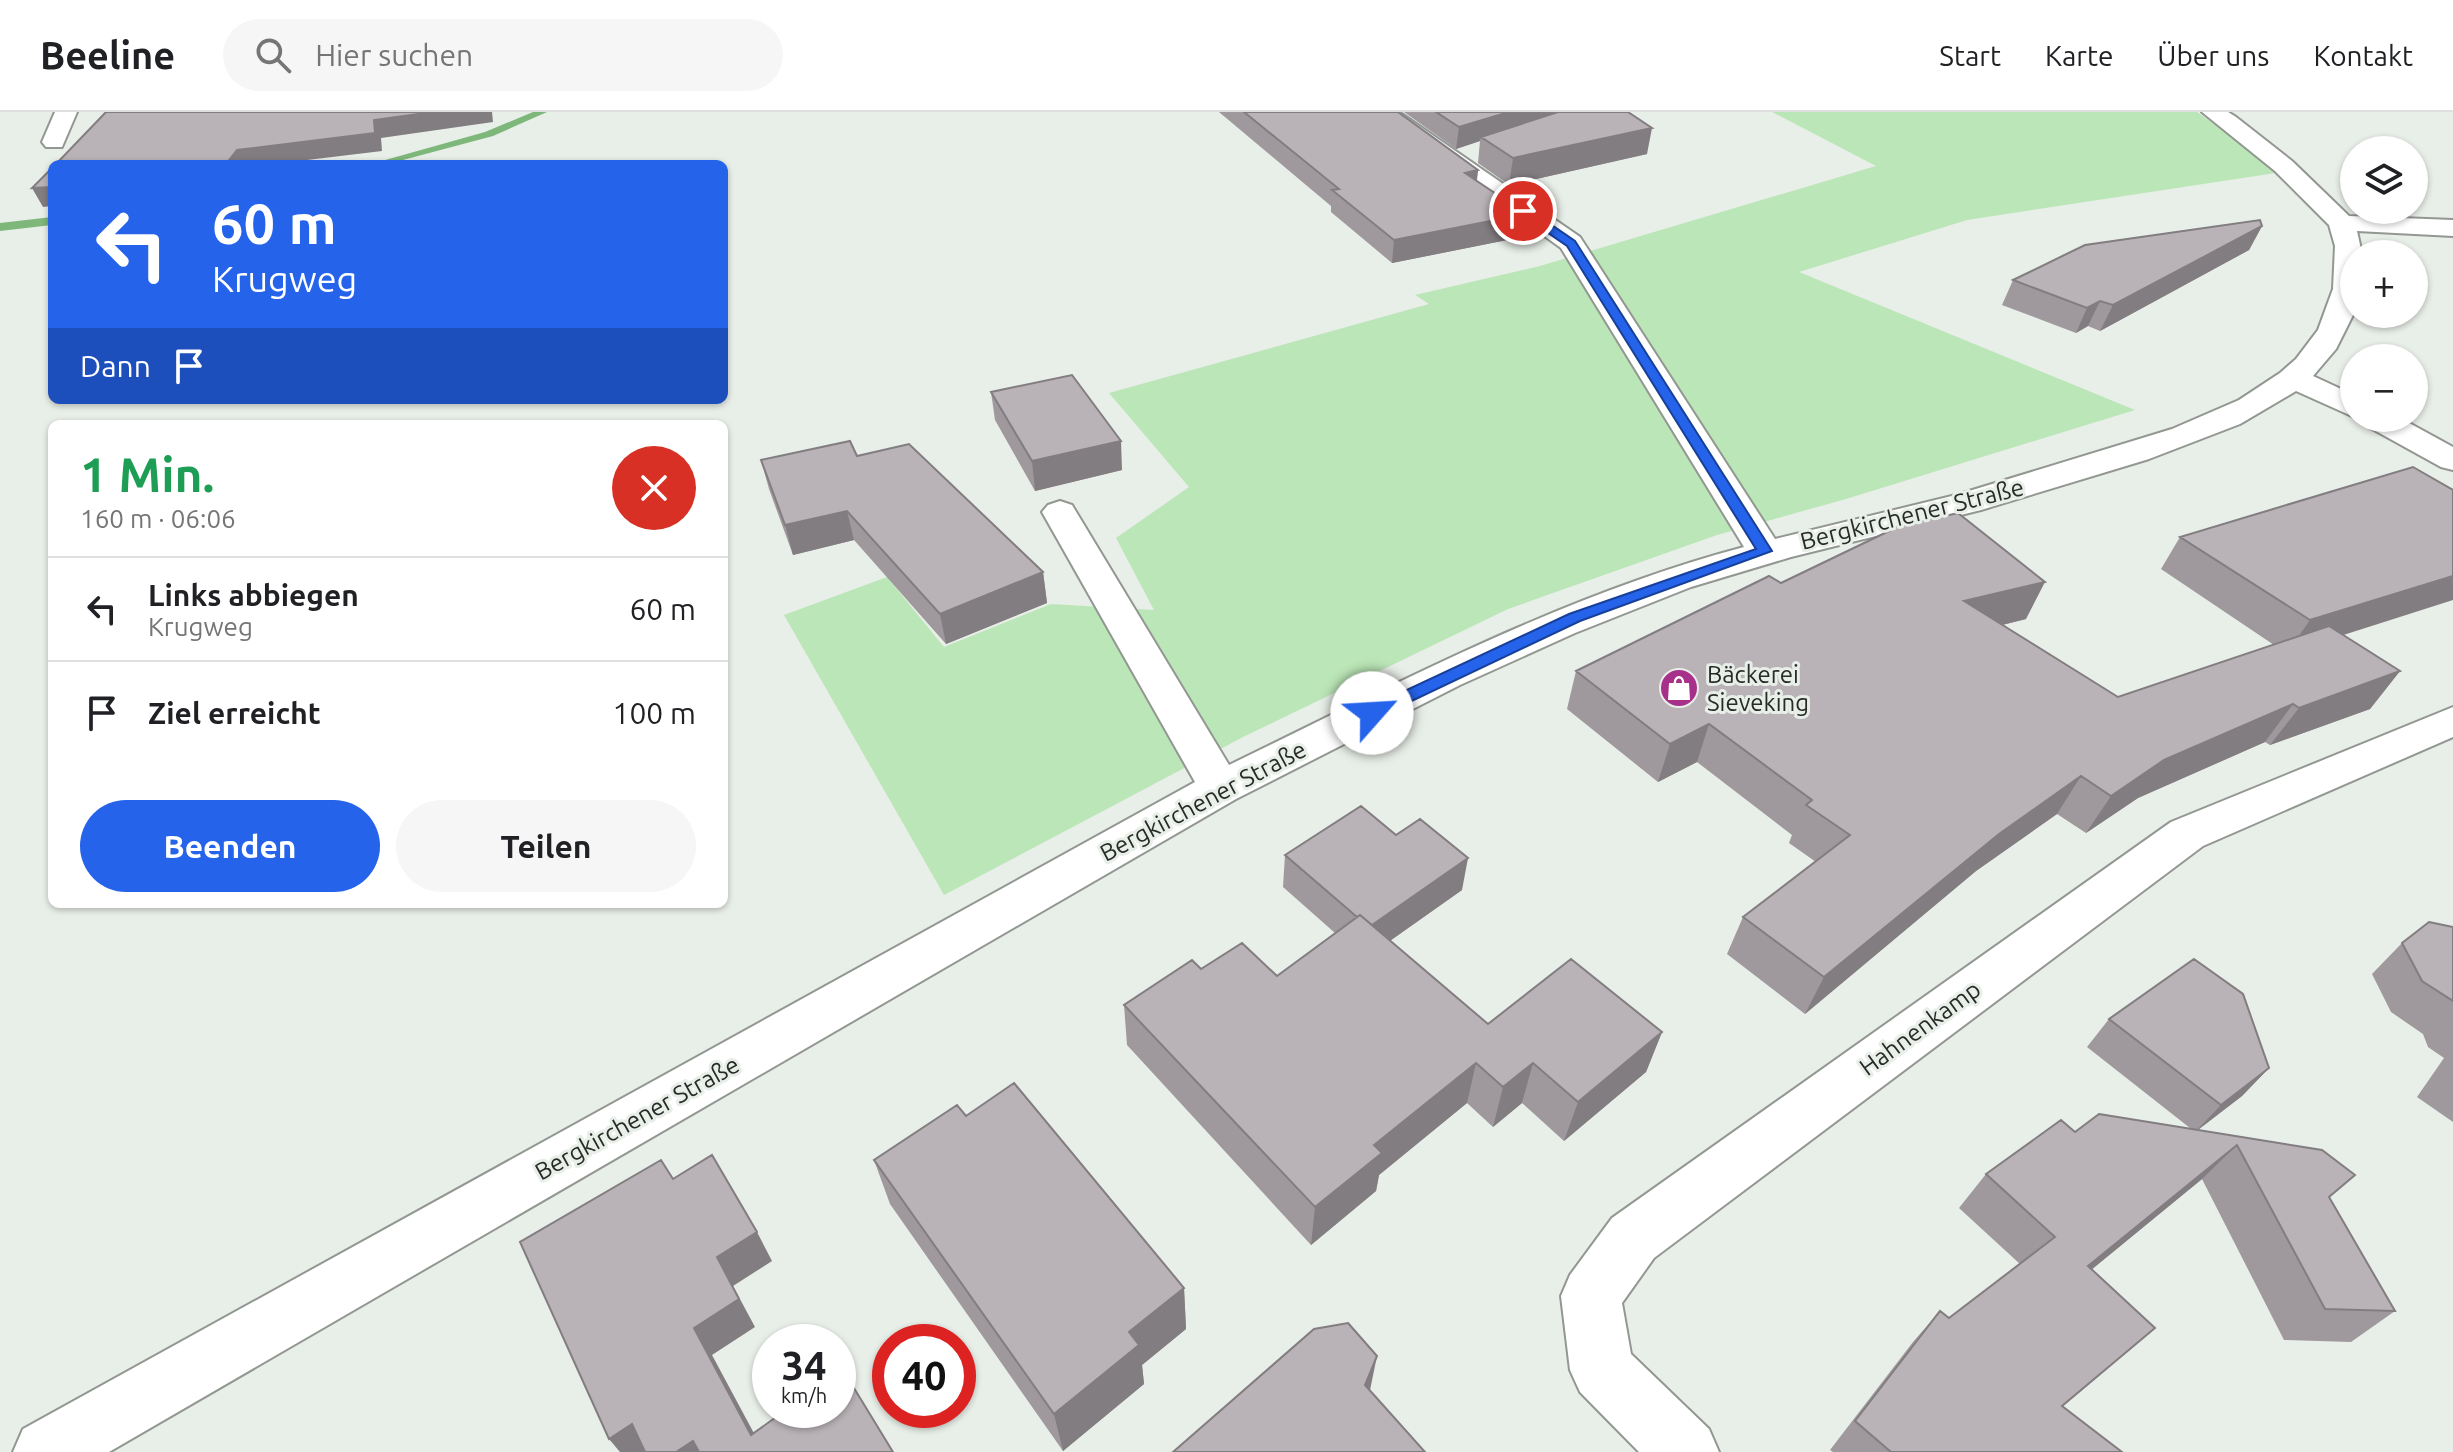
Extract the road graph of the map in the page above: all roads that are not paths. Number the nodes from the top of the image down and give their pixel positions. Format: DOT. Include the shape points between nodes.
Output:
graph roads {
  1 [pos="66,112"];
  2 [pos="1384,112"];
  3 [pos="2213,112"];
  4 [pos="54,142"];
  5 [pos="1481,151"];
  6 [pos="1451,161"];
  7 [pos="2340,221"];
  8 [pos="2342,224"];
  9 [pos="2364,224"];
  10 [pos="2453,228"];
  11 [pos="2293,378"];
  12 [pos="2340,400"];
  13 [pos="2402,432"];
  14 [pos="2453,460"];
  15 [pos="1060,512"];
  16 [pos="1765,551"];
  17 [pos="2453,721"];
  18 [pos="1220,788"];
  19 [pos="75,1444"];
  20 [pos="1686,1452"];
  1 -- 4 [label="street"];
  2 -- 6 [label="street"];
  3 -- 7 [label="street" via="2287,167"];
  5 -- 6 [label="street"];
  6 -- 16 [label="street" via="1571,243"];
  8 -- 11 [label="street, Bergkirchener Straße" via="2351,269 2339,317 2323,346"];
  9 -- 10 [label="street"];
  11 -- 12 [label="street"];
  11 -- 16 [label="street, Bergkirchener Straße" via="2242,412 2167,442 1950,507"];
  13 -- 14 [label="street"];
  15 -- 18 [label="street"];
  16 -- 18 [label="street, Bergkirchener Straße" via="1574,617"];
  17 -- 20 [label="street, Hahnenkamp" via="2187,834 1633,1238 1591,1296 1602,1370"];
  18 -- 19 [label="street, Bergkirchener Straße"];
}
